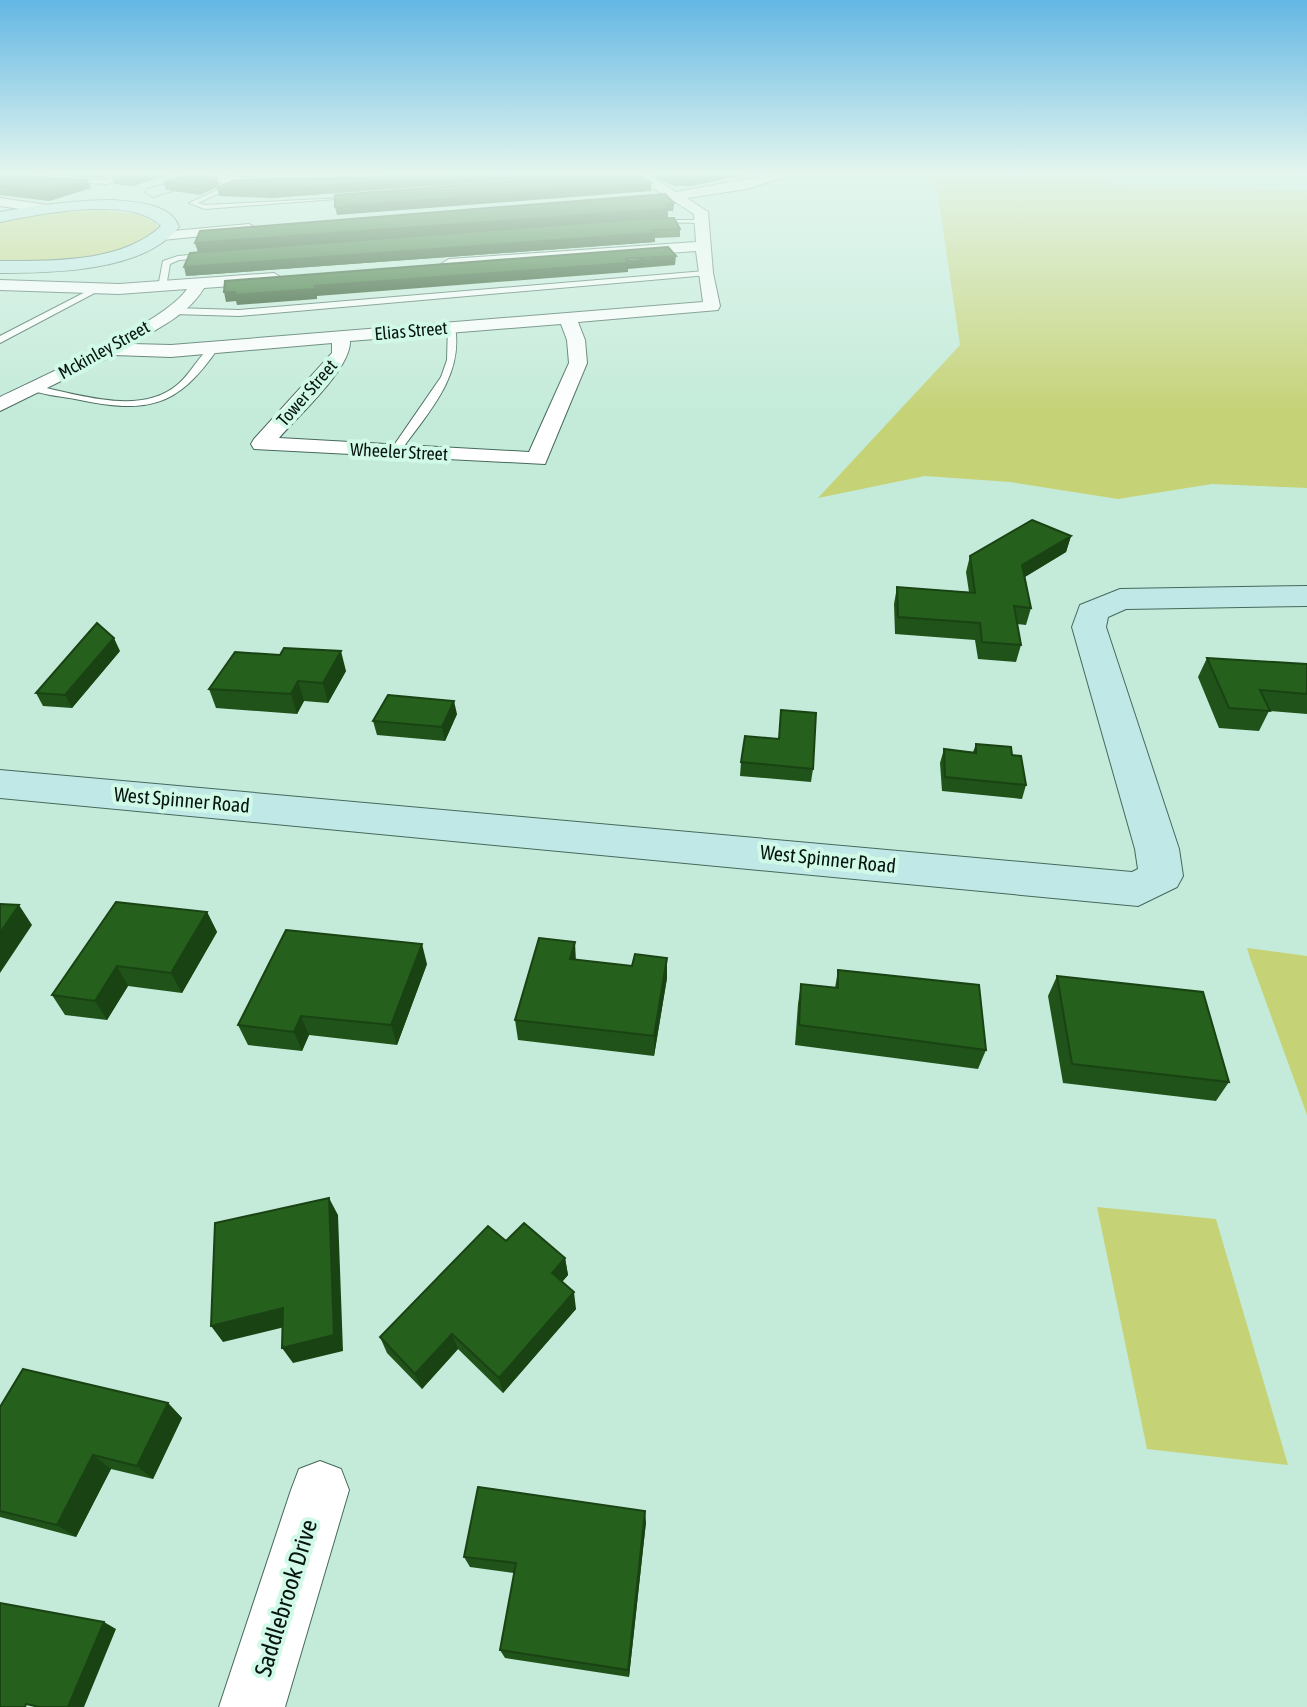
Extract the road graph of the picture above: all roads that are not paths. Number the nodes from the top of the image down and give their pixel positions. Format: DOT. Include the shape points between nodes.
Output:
graph roads {
  1 [pos="114,254"];
  2 [pos="225,254"];
  3 [pos="595,254"];
  4 [pos="704,254"];
  5 [pos="434,265"];
  6 [pos="705,273"];
  7 [pos="1,276"];
  8 [pos="292,276"];
  9 [pos="198,284"];
  10 [pos="162,287"];
  11 [pos="100,288"];
  12 [pos="174,311"];
  13 [pos="567,317"];
  14 [pos="451,327"];
  15 [pos="341,337"];
  16 [pos="0,340"];
  17 [pos="214,347"];
  18 [pos="111,349"];
  19 [pos="32,388"];
  20 [pos="0,405"];
  21 [pos="262,444"];
  22 [pos="395,451"];
  23 [pos="1307,596"];
  24 [pos="0,784"];
  25 [pos="320,1490"];
  26 [pos="252,1707"];
  1 -- 7 [label="street"];
  2 -- 10 [label="lane" via="166,263"];
  3 -- 5 [label="street"];
  4 -- 6 [label="street"];
  6 -- 12 [label="lane" via="239,313"];
  6 -- 13 [label="street, Elias Street" via="712,306"];
  7 -- 11 [label="street"];
  8 -- 9 [label="street"];
  9 -- 10 [label="street"];
  9 -- 12 [label="street, Mckinley Street"];
  10 -- 11 [label="street"];
  11 -- 16 [label="lane"];
  12 -- 18 [label="street, Mckinley Street"];
  13 -- 14 [label="street, Elias Street"];
  13 -- 22 [label="street, Wheeler Street" via="578,363 537,459"];
  14 -- 15 [label="street, Elias Street"];
  14 -- 22 [label="lane" via="455,341 446,376"];
  15 -- 17 [label="street, Elias Street"];
  15 -- 21 [label="street, Tower Street" via="341,353"];
  17 -- 18 [label="street, Elias Street"];
  17 -- 19 [label="lane" via="195,377 158,402 130,404"];
  18 -- 19 [label="street, Mckinley Street"];
  19 -- 20 [label="street, Mckinley Street"];
  21 -- 22 [label="street, Wheeler Street"];
  23 -- 24 [label="street, West Spinner Road" via="1120,599 1092,612 1089,627 1157,849 1161,876 1138,889"];
  25 -- 26 [label="street, Saddlebrook Drive"];
}
